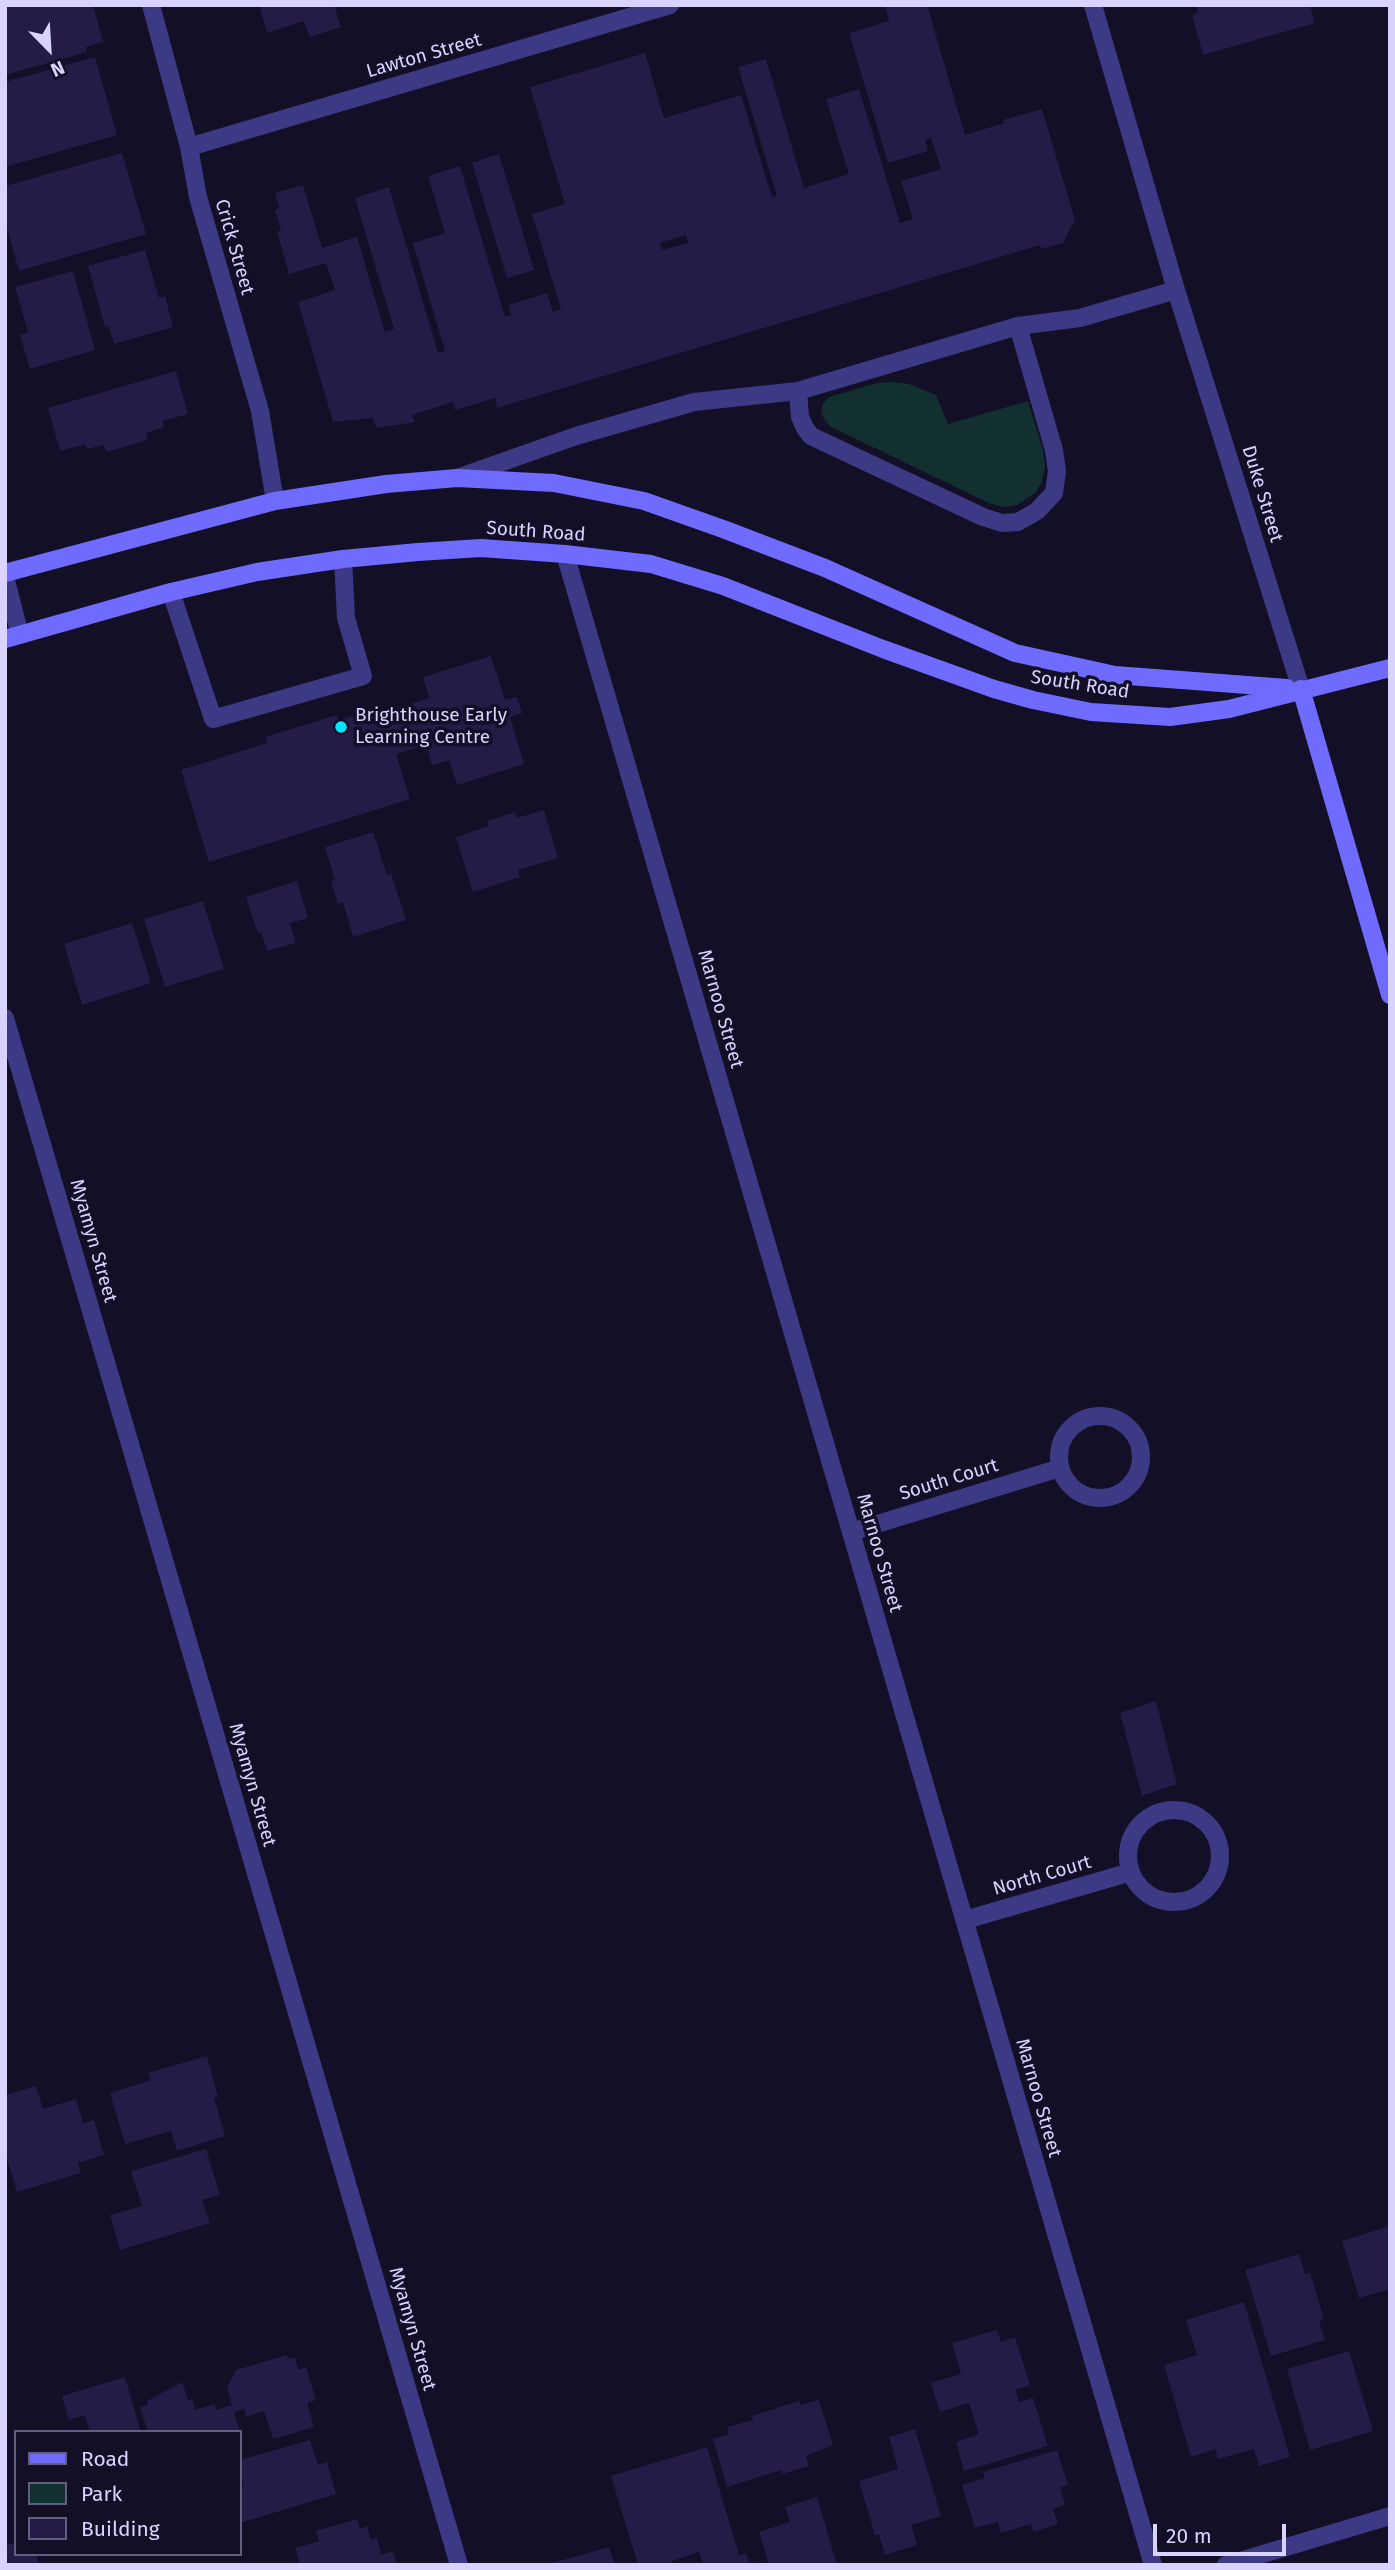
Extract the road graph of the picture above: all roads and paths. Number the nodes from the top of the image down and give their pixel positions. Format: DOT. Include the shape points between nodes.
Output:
graph roads {
  1 [pos="151,5"];
  2 [pos="670,5"];
  3 [pos="1093,5"];
  4 [pos="189,147"];
  5 [pos="1177,289"];
  6 [pos="1018,326"];
  7 [pos="798,391"];
  8 [pos="457,478"];
  9 [pos="275,501"];
  10 [pos="565,554"];
  11 [pos="343,559"];
  12 [pos="5,575"];
  13 [pos="171,592"];
  14 [pos="13,637"];
  15 [pos="1390,668"];
  16 [pos="1301,689"];
  17 [pos="1390,995"];
  18 [pos="5,1018"];
  19 [pos="1060,1468"];
  20 [pos="851,1532"];
  21 [pos="1131,1872"];
  22 [pos="965,1920"];
  23 [pos="1390,2516"];
  24 [pos="459,2565"];
  25 [pos="1153,2565"];
  26 [pos="1226,2565"];
  1 -- 4 [label="street, Crick Street"];
  2 -- 4 [label="street, Lawton Street"];
  3 -- 5 [label="street, Duke Street"];
  4 -- 9 [label="street, Crick Street" via="198,197 260,411"];
  5 -- 6 [label="street, South Road" via="1080,318"];
  5 -- 16 [label="street, Duke Street"];
  6 -- 7 [label="street, South Road"];
  6 -- 7 [label="street" via="1057,471 1054,493 1018,522 983,517 811,436 800,417"];
  7 -- 8 [label="street, South Road" via="694,402 576,436"];
  8 -- 9 [label="street, South Road"];
  8 -- 16 [label="street, South Road" via="554,483 644,502 825,568 1015,653 1115,674"];
  9 -- 12 [label="street, South Road"];
  10 -- 11 [label="street, South Road" via="481,548"];
  10 -- 16 [label="street, South Road" via="652,564 723,586 994,689 1091,712 1170,717 1229,709"];
  10 -- 20 [label="street, Marnoo Street"];
  11 -- 13 [label="street, South Road"];
  11 -- 13 [label="street" via="346,618 363,676 213,719"];
  12 -- 14 [label="street"];
  13 -- 14 [label="street, South Road"];
  15 -- 16 [label="street"];
  16 -- 17 [label="street, Duke Street"];
  18 -- 24 [label="street, Myamyn Street"];
  19 -- 19 [label="street" via="1062,1440 1082,1419 1110,1416 1123,1422 1140,1444 1139,1470 1133,1482 1111,1497 1085,1496 1065,1480"];
  19 -- 20 [label="street, South Court"];
  20 -- 22 [label="street, Marnoo Street"];
  21 -- 21 [label="street" via="1130,1843 1136,1830 1158,1812 1187,1811 1200,1818 1217,1840 1220,1856 1209,1885 1182,1901 1151,1896"];
  21 -- 22 [label="street, North Court"];
  22 -- 25 [label="street, Marnoo Street"];
  23 -- 26 [label="street"];
}
